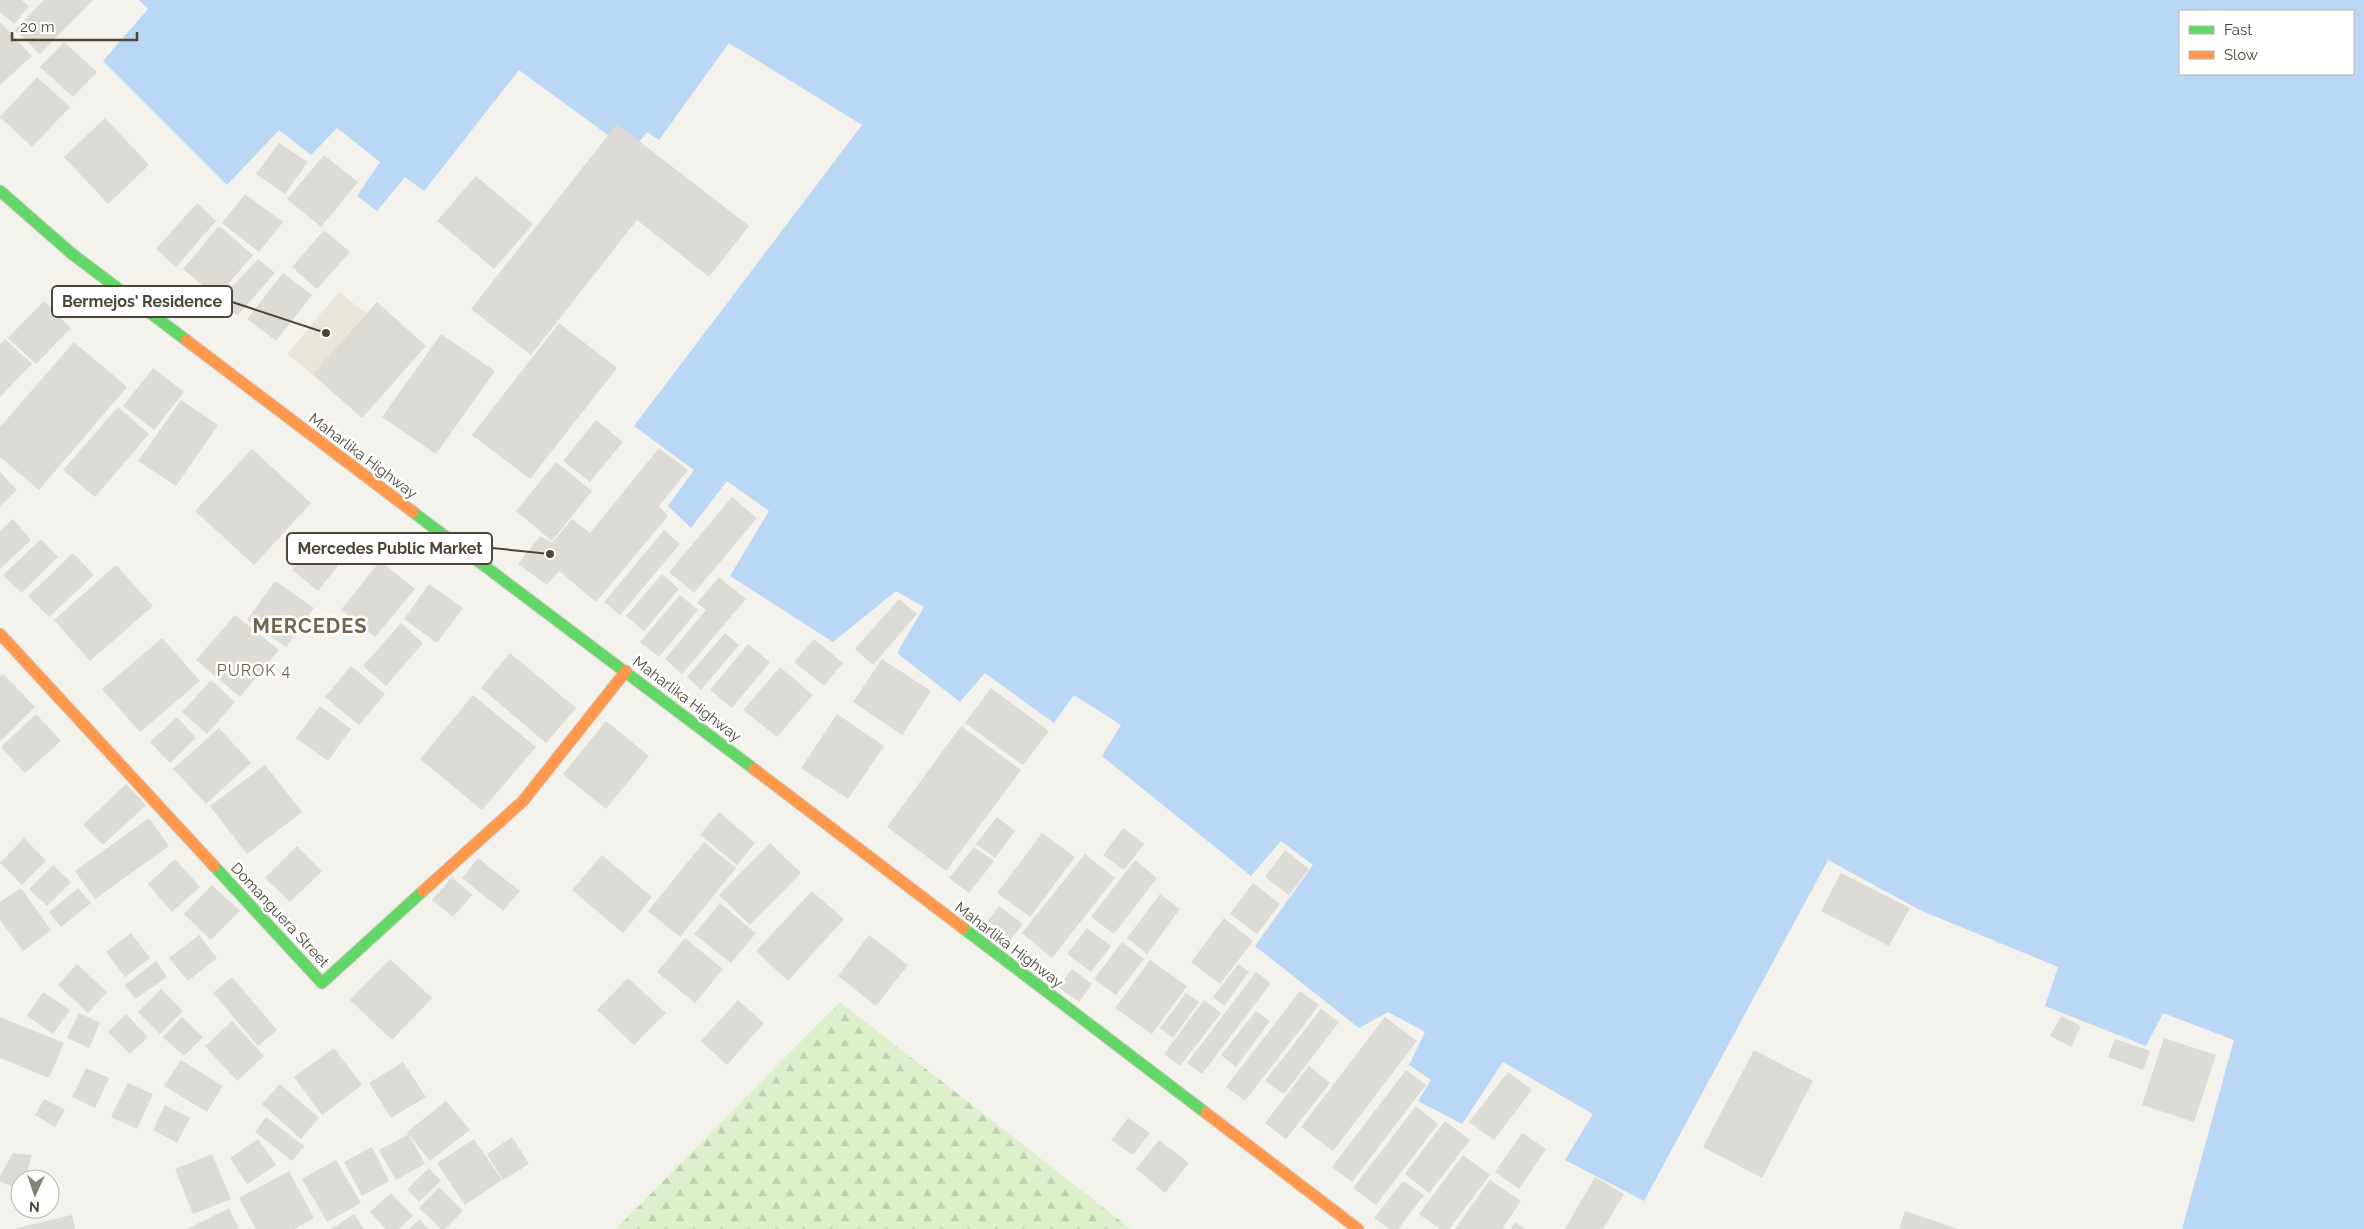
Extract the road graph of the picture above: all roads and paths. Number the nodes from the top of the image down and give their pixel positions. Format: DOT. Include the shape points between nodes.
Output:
graph roads {
  1 [pos="0,191"];
  2 [pos="0,634"];
  3 [pos="626,671"];
  4 [pos="1358,1229"];
  1 -- 3 [label="main road, Maharlika Highway" via="79,259"];
  2 -- 3 [label="main road, Domanguera Street" via="322,983 523,801"];
  3 -- 4 [label="main road, Maharlika Highway"];
}
